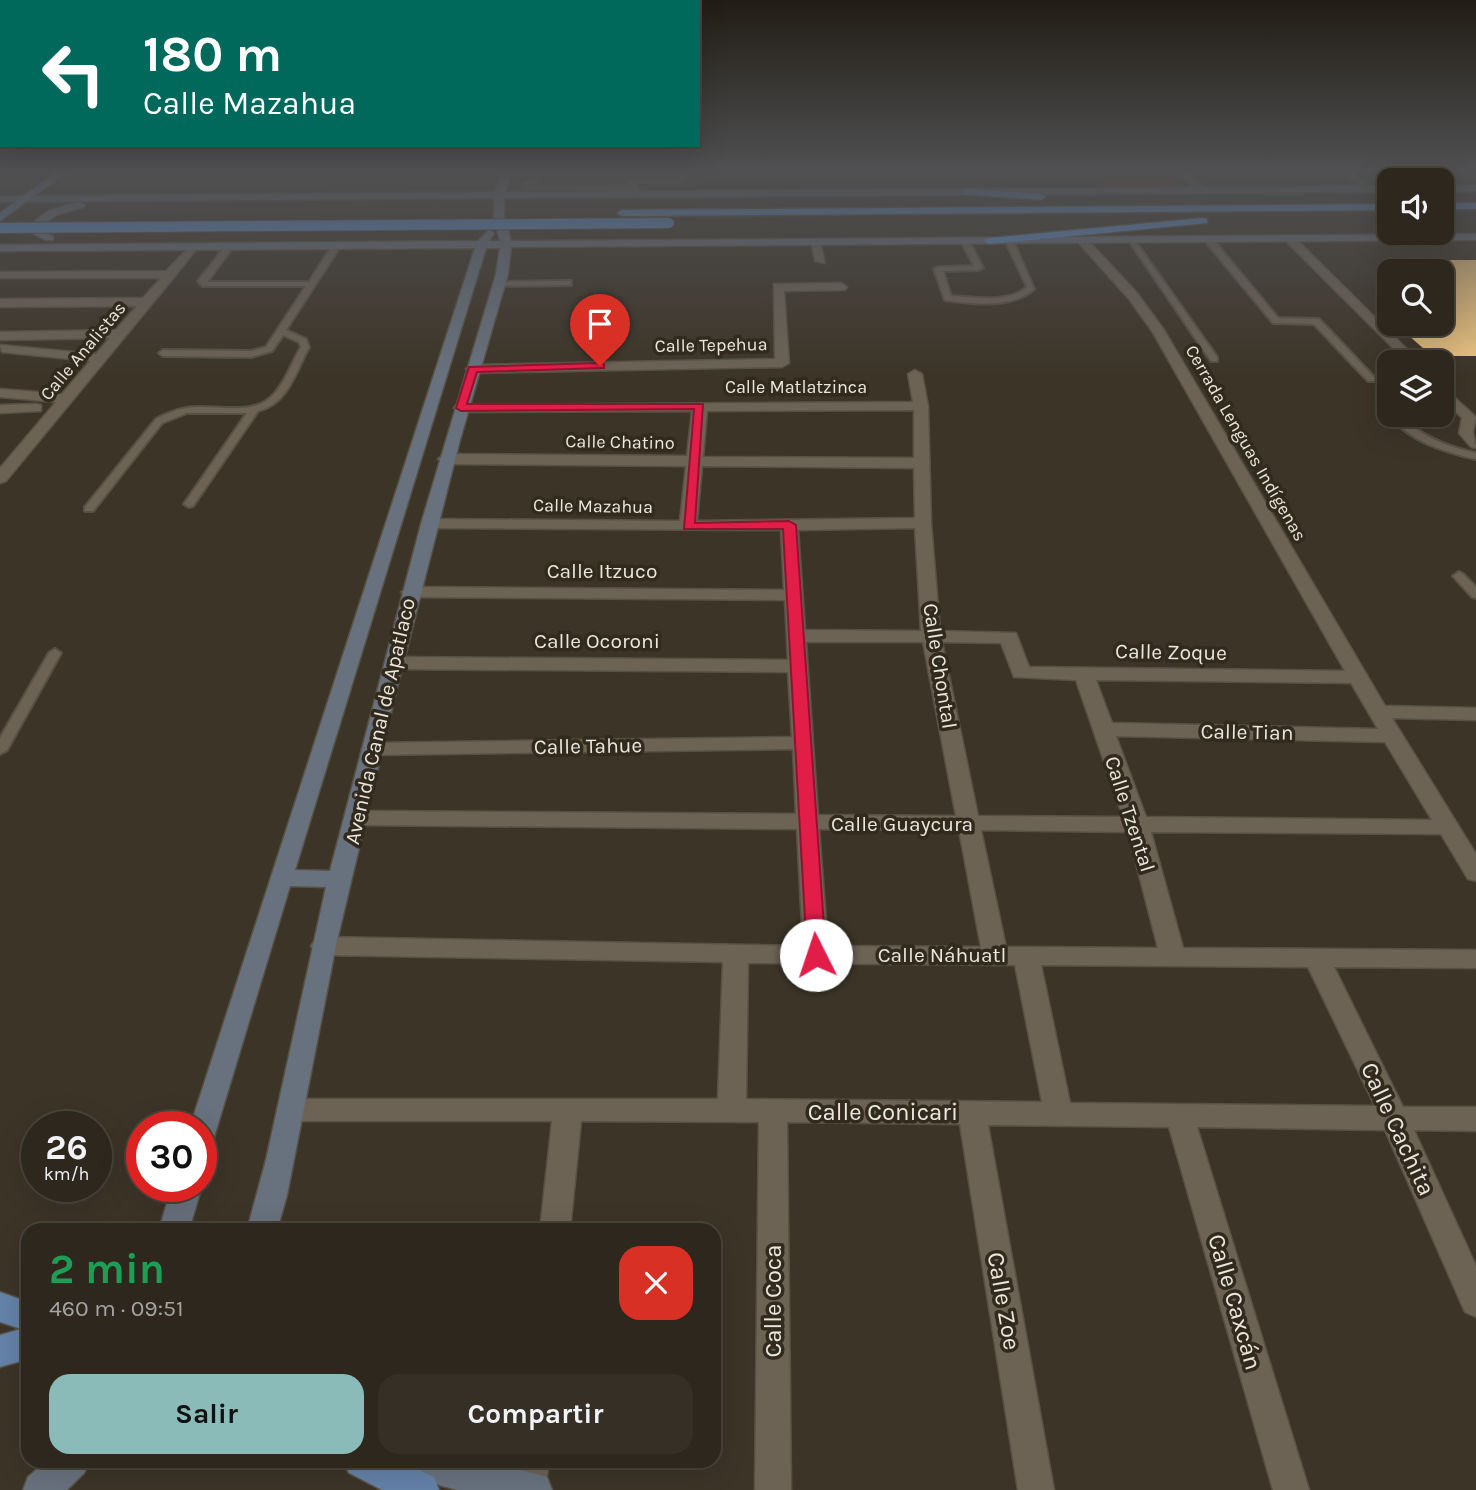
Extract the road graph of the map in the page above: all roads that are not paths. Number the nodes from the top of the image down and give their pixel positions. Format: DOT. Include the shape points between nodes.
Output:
graph roads {
  1 [pos="1208,239"];
  2 [pos="1290,239"];
  3 [pos="59,240"];
  4 [pos="484,240"];
  5 [pos="508,240"];
  6 [pos="510,240"];
  7 [pos="1005,240"];
  8 [pos="1009,240"];
  9 [pos="1083,240"];
  10 [pos="1130,240"];
  11 [pos="1166,240"];
  12 [pos="965,241"];
  13 [pos="989,241"];
  14 [pos="815,242"];
  15 [pos="482,244"];
  16 [pos="510,244"];
  17 [pos="337,245"];
  18 [pos="193,246"];
  19 [pos="230,246"];
  20 [pos="90,247"];
  21 [pos="0,248"];
  22 [pos="821,261"];
  23 [pos="171,274"];
  24 [pos="0,275"];
  25 [pos="568,283"];
  26 [pos="312,284"];
  27 [pos="499,284"];
  28 [pos="841,287"];
  29 [pos="147,302"];
  30 [pos="0,303"];
  31 [pos="282,331"];
  32 [pos="120,334"];
  33 [pos="0,336"];
  34 [pos="0,348"];
  35 [pos="1402,350"];
  36 [pos="163,353"];
  37 [pos="100,358"];
  38 [pos="1214,359"];
  39 [pos="473,369"];
  40 [pos="915,374"];
  41 [pos="1371,379"];
  42 [pos="0,393"];
  43 [pos="1454,402"];
  44 [pos="63,403"];
  45 [pos="700,406"];
  46 [pos="921,406"];
  47 [pos="255,408"];
  48 [pos="461,408"];
  49 [pos="0,409"];
  50 [pos="1405,427"];
  51 [pos="1476,444"];
  52 [pos="0,450"];
  53 [pos="23,450"];
  54 [pos="1476,456"];
  55 [pos="446,459"];
  56 [pos="692,462"];
  57 [pos="921,463"];
  58 [pos="0,478"];
  59 [pos="189,504"];
  60 [pos="89,509"];
  61 [pos="923,523"];
  62 [pos="430,524"];
  63 [pos="789,525"];
  64 [pos="688,526"];
  65 [pos="1459,576"];
  66 [pos="410,592"];
  67 [pos="1476,594"];
  68 [pos="794,595"];
  69 [pos="797,636"];
  70 [pos="931,636"];
  71 [pos="55,653"];
  72 [pos="395,663"];
  73 [pos="798,666"];
  74 [pos="1084,674"];
  75 [pos="1359,677"];
  76 [pos="1378,712"];
  77 [pos="1476,714"];
  78 [pos="1102,729"];
  79 [pos="1391,736"];
  80 [pos="803,743"];
  81 [pos="373,749"];
  82 [pos="0,750"];
  83 [pos="357,818"];
  84 [pos="807,824"];
  85 [pos="967,824"];
  86 [pos="1137,824"];
  87 [pos="1447,827"];
  88 [pos="1476,873"];
  89 [pos="281,878"];
  90 [pos="342,879"];
  91 [pos="324,946"];
  92 [pos="736,953"];
  93 [pos="816,955"];
  94 [pos="995,955"];
  95 [pos="1026,955"];
  96 [pos="1172,956"];
  97 [pos="1316,957"];
  98 [pos="1476,959"];
  99 [pos="290,1110"];
  100 [pos="568,1110"];
  101 [pos="732,1110"];
  102 [pos="210,1111"];
  103 [pos="773,1111"];
  104 [pos="972,1112"];
  105 [pos="1058,1112"];
  106 [pos="1179,1114"];
  107 [pos="1394,1116"];
  108 [pos="1476,1119"];
  109 [pos="182,1202"];
  110 [pos="176,1223"];
  111 [pos="264,1223"];
  112 [pos="556,1223"];
  113 [pos="1476,1302"];
  114 [pos="0,1307"];
  115 [pos="21,1314"];
  116 [pos="21,1345"];
  117 [pos="0,1351"];
  118 [pos="65,1468"];
  119 [pos="375,1468"];
  120 [pos="453,1468"];
  121 [pos="531,1480"];
  122 [pos="41,1490"];
  123 [pos="421,1490"];
  124 [pos="773,1490"];
  125 [pos="1036,1490"];
  126 [pos="1291,1490"];
  1 -- 41 [label="lane" via="1276,320 1316,321"];
  2 -- 35 [label="street"];
  3 -- 20 [label="main road"];
  4 -- 15 [label="main road, Avenida Canal de Apatlaco"];
  5 -- 16 [label="main road, Avenida Canal de Apatlaco"];
  6 -- 16 [label="main road"];
  7 -- 13 [label="highway"];
  8 -- 9 [label="main road"];
  8 -- 12 [label="lane" via="1031,288 1026,294 948,298 938,269 979,268"];
  8 -- 13 [label="main road"];
  9 -- 10 [label="main road"];
  9 -- 75 [label="street, Cerrada Lenguas Indígenas" via="1158,330"];
  10 -- 11 [label="main road"];
  10 -- 38 [label="lane"];
  12 -- 13 [label="main road"];
  12 -- 14 [label="main road"];
  14 -- 16 [label="main road"];
  14 -- 22 [label="street"];
  15 -- 16 [label="main road"];
  15 -- 17 [label="main road"];
  15 -- 89 [label="main road, Avenida Canal de Apatlaco"];
  16 -- 27 [label="main road, Avenida Canal de Apatlaco"];
  17 -- 19 [label="main road"];
  17 -- 26 [label="lane"];
  18 -- 19 [label="main road"];
  18 -- 20 [label="main road"];
  18 -- 23 [label="street, Calle Analistas"];
  19 -- 26 [label="lane" via="202,281 205,284"];
  20 -- 21 [label="main road"];
  23 -- 24 [label="street"];
  23 -- 29 [label="street, Calle Analistas"];
  25 -- 27 [label="lane"];
  26 -- 31 [label="lane"];
  27 -- 39 [label="main road, Avenida Canal de Apatlaco"];
  28 -- 39 [label="street, Calle Tepehua" via="778,287 782,363"];
  29 -- 30 [label="street"];
  29 -- 32 [label="street, Calle Analistas"];
  31 -- 36 [label="lane" via="269,349 251,354"];
  31 -- 47 [label="lane" via="303,341 305,347 276,397"];
  32 -- 33 [label="street"];
  32 -- 37 [label="street, Calle Analistas"];
  34 -- 37 [label="street"];
  37 -- 44 [label="street, Calle Analistas"];
  39 -- 48 [label="main road, Avenida Canal de Apatlaco"];
  40 -- 46 [label="street, Calle Chontal"];
  42 -- 44 [label="street"];
  43 -- 51 [label="street" via="1469,417 1466,433"];
  44 -- 49 [label="street"];
  44 -- 53 [label="street, Calle Analistas"];
  45 -- 46 [label="street, Calle Matlatzinca"];
  45 -- 48 [label="street, Calle Matlatzinca"];
  45 -- 56 [label="street"];
  46 -- 57 [label="street, Calle Chontal"];
  47 -- 59 [label="lane"];
  47 -- 60 [label="lane" via="168,414"];
  48 -- 55 [label="main road, Avenida Canal de Apatlaco"];
  50 -- 54 [label="lane" via="1430,443"];
  52 -- 53 [label="street"];
  53 -- 58 [label="street, Calle Analistas"];
  55 -- 56 [label="street, Calle Chatino"];
  55 -- 62 [label="main road, Avenida Canal de Apatlaco"];
  56 -- 57 [label="street, Calle Chatino"];
  56 -- 64 [label="street"];
  57 -- 61 [label="street, Calle Chontal"];
  61 -- 63 [label="street, Calle Mazahua"];
  61 -- 70 [label="street, Calle Chontal"];
  62 -- 64 [label="street, Calle Mazahua"];
  62 -- 66 [label="main road, Avenida Canal de Apatlaco"];
  63 -- 64 [label="street, Calle Mazahua"];
  63 -- 68 [label="street"];
  65 -- 67 [label="lane"];
  66 -- 68 [label="street, Calle Itzuco"];
  66 -- 72 [label="main road, Avenida Canal de Apatlaco"];
  68 -- 69 [label="street"];
  69 -- 70 [label="street"];
  69 -- 73 [label="street"];
  70 -- 74 [label="street, Calle Zoque" via="1009,637 1021,673"];
  70 -- 85 [label="street, Calle Chontal"];
  71 -- 82 [label="lane"];
  72 -- 73 [label="street, Calle Ocoroni"];
  72 -- 81 [label="main road, Avenida Canal de Apatlaco"];
  73 -- 80 [label="street"];
  74 -- 75 [label="street, Calle Zoque"];
  74 -- 78 [label="street, Calle Tzental"];
  75 -- 76 [label="street, Cerrada Lenguas Indígenas"];
  76 -- 77 [label="street"];
  76 -- 79 [label="street, Cerrada Lenguas Indígenas"];
  78 -- 79 [label="street, Calle Tian"];
  78 -- 86 [label="street, Calle Tzental"];
  79 -- 87 [label="street, Cerrada Lenguas Indígenas"];
  80 -- 81 [label="street, Calle Tahue"];
  80 -- 84 [label="street"];
  81 -- 83 [label="main road, Avenida Canal de Apatlaco"];
  83 -- 84 [label="street, Calle Guaycura"];
  83 -- 90 [label="main road, Avenida Canal de Apatlaco"];
  84 -- 85 [label="street, Calle Guaycura"];
  84 -- 93 [label="street"];
  85 -- 86 [label="street, Calle Guaycura"];
  85 -- 94 [label="street, Calle Chontal"];
  86 -- 87 [label="street, Calle Guaycura"];
  86 -- 96 [label="street, Calle Tzental"];
  87 -- 88 [label="street, Cerrada Lenguas Indígenas"];
  89 -- 90 [label="main road"];
  89 -- 102 [label="main road, Avenida Canal de Apatlaco"];
  90 -- 91 [label="main road, Avenida Canal de Apatlaco"];
  91 -- 92 [label="street, Calle Náhuatl"];
  91 -- 99 [label="main road, Avenida Canal de Apatlaco"];
  92 -- 93 [label="street, Calle Náhuatl"];
  92 -- 101 [label="street"];
  93 -- 94 [label="street, Calle Náhuatl"];
  94 -- 95 [label="street, Calle Náhuatl"];
  95 -- 96 [label="street, Calle Náhuatl"];
  95 -- 105 [label="street"];
  96 -- 97 [label="street, Calle Náhuatl"];
  97 -- 98 [label="street, Calle Náhuatl"];
  97 -- 107 [label="street, Calle Cachita"];
  99 -- 100 [label="street, Calle Conicari"];
  99 -- 111 [label="main road, Avenida Canal de Apatlaco"];
  100 -- 101 [label="street, Calle Conicari"];
  100 -- 112 [label="street"];
  101 -- 103 [label="street, Calle Conicari"];
  103 -- 104 [label="street, Calle Conicari"];
  103 -- 124 [label="street, Calle Coca"];
  104 -- 105 [label="street, Calle Conicari"];
  104 -- 125 [label="street, Calle Zoe"];
  105 -- 106 [label="street, Calle Conicari"];
  106 -- 107 [label="street, Calle Conicari"];
  106 -- 126 [label="street, Calle Caxcán"];
  107 -- 108 [label="street, Calle Conicari"];
  107 -- 113 [label="street, Calle Cachita"];
  109 -- 110 [label="main road"];
  114 -- 115 [label="main road"];
  116 -- 117 [label="main road"];
  118 -- 122 [label="main road"];
  119 -- 123 [label="main road"];
  120 -- 121 [label="main road"];
}
